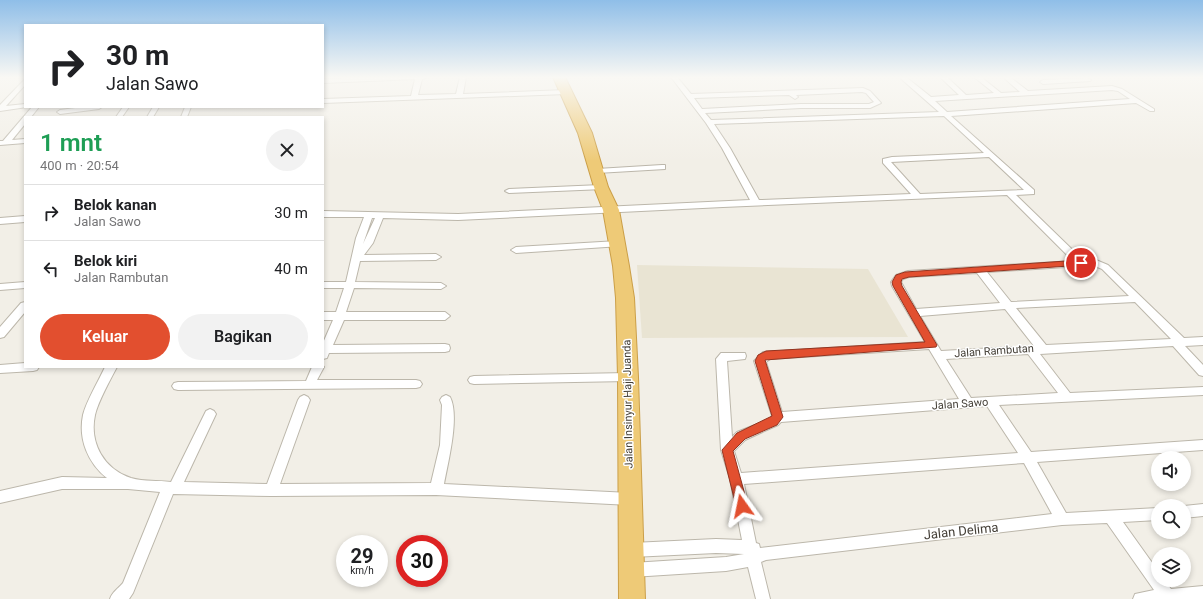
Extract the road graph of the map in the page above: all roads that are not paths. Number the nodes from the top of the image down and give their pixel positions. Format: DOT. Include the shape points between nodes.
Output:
graph roads {
  1 [pos="572,105"];
  2 [pos="696,105"];
  3 [pos="873,105"];
  4 [pos="935,105"];
  5 [pos="1074,105"];
  6 [pos="1143,105"];
  7 [pos="24,106"];
  8 [pos="801,106"];
  9 [pos="1051,106"];
  10 [pos="35,108"];
  11 [pos="90,108"];
  12 [pos="97,108"];
  13 [pos="0,109"];
  14 [pos="1152,110"];
  15 [pos="700,111"];
  16 [pos="60,112"];
  17 [pos="944,114"];
  18 [pos="28,116"];
  19 [pos="91,116"];
  20 [pos="806,117"];
  21 [pos="24,121"];
  22 [pos="709,122"];
  23 [pos="24,141"];
  24 [pos="3,143"];
  25 [pos="990,155"];
  26 [pos="662,167"];
  27 [pos="599,179"];
  28 [pos="509,191"];
  29 [pos="1010,194"];
  30 [pos="918,197"];
  31 [pos="756,203"];
  32 [pos="611,210"];
  33 [pos="324,214"];
  34 [pos="375,215"];
  35 [pos="24,219"];
  36 [pos="0,221"];
  37 [pos="618,244"];
  38 [pos="516,250"];
  39 [pos="356,257"];
  40 [pos="436,257"];
  41 [pos="1081,263"];
  42 [pos="979,269"];
  43 [pos="24,285"];
  44 [pos="324,285"];
  45 [pos="350,285"];
  46 [pos="441,286"];
  47 [pos="0,287"];
  48 [pos="1136,299"];
  49 [pos="24,306"];
  50 [pos="1009,306"];
  51 [pos="915,313"];
  52 [pos="324,316"];
  53 [pos="340,316"];
  54 [pos="445,316"];
  55 [pos="0,334"];
  56 [pos="1203,341"];
  57 [pos="1178,343"];
  58 [pos="445,348"];
  59 [pos="1042,348"];
  60 [pos="1030,349"];
  61 [pos="935,350"];
  62 [pos="324,351"];
  63 [pos="741,356"];
  64 [pos="24,368"];
  65 [pos="111,368"];
  66 [pos="318,368"];
  67 [pos="0,369"];
  68 [pos="1203,372"];
  69 [pos="628,378"];
  70 [pos="474,380"];
  71 [pos="310,384"];
  72 [pos="416,384"];
  73 [pos="178,386"];
  74 [pos="1203,391"];
  75 [pos="1068,398"];
  76 [pos="304,400"];
  77 [pos="446,400"];
  78 [pos="990,401"];
  79 [pos="968,403"];
  80 [pos="210,414"];
  81 [pos="778,417"];
  82 [pos="1203,445"];
  83 [pos="727,450"];
  84 [pos="1027,457"];
  85 [pos="736,479"];
  86 [pos="131,484"];
  87 [pos="172,487"];
  88 [pos="436,489"];
  89 [pos="271,490"];
  90 [pos="0,498"];
  91 [pos="630,499"];
  92 [pos="1203,510"];
  93 [pos="1191,511"];
  94 [pos="1151,515"];
  95 [pos="1112,518"];
  96 [pos="1062,519"];
  97 [pos="632,550"];
  98 [pos="756,553"];
  99 [pos="632,570"];
  100 [pos="1203,593"];
  101 [pos="1168,598"];
  102 [pos="117,599"];
  103 [pos="632,599"];
  104 [pos="763,599"];
  105 [pos="1140,599"];
  1 -- 27 [label="highway, Jalan Insinyur Haji Juanda" via="586,133"];
  2 -- 15 [label="street"];
  3 -- 8 [label="street"];
  4 -- 17 [label="street"];
  5 -- 9 [label="street"];
  6 -- 14 [label="street"];
  7 -- 13 [label="street"];
  8 -- 15 [label="street"];
  8 -- 20 [label="street"];
  9 -- 17 [label="street"];
  10 -- 18 [label="street"];
  11 -- 16 [label="street"];
  12 -- 19 [label="street"];
  15 -- 22 [label="street"];
  17 -- 20 [label="street"];
  17 -- 25 [label="street"];
  20 -- 22 [label="street"];
  21 -- 24 [label="street"];
  22 -- 31 [label="street"];
  23 -- 24 [label="street"];
  25 -- 29 [label="street" via="1032,192"];
  25 -- 30 [label="street" via="886,161"];
  26 -- 27 [label="street"];
  27 -- 28 [label="street"];
  27 -- 32 [label="highway, Jalan Insinyur Haji Juanda"];
  29 -- 30 [label="street"];
  29 -- 41 [label="street"];
  30 -- 31 [label="street"];
  31 -- 32 [label="street"];
  32 -- 34 [label="street" via="458,217"];
  32 -- 37 [label="highway, Jalan Insinyur Haji Juanda"];
  33 -- 34 [label="street"];
  34 -- 39 [label="street" via="360,238"];
  35 -- 36 [label="street"];
  37 -- 38 [label="street"];
  37 -- 69 [label="highway, Jalan Insinyur Haji Juanda" via="625,298"];
  39 -- 40 [label="street"];
  39 -- 45 [label="street"];
  41 -- 42 [label="street"];
  41 -- 48 [label="street" via="1105,266"];
  42 -- 50 [label="street"];
  42 -- 51 [label="street" via="908,274 899,277 897,286"];
  43 -- 47 [label="street"];
  44 -- 45 [label="street"];
  45 -- 46 [label="street"];
  45 -- 53 [label="street"];
  48 -- 50 [label="street"];
  48 -- 57 [label="street"];
  49 -- 55 [label="street"];
  50 -- 51 [label="street"];
  50 -- 59 [label="street"];
  51 -- 61 [label="street"];
  52 -- 53 [label="street"];
  53 -- 54 [label="street"];
  53 -- 62 [label="street"];
  56 -- 57 [label="street, Jalan Rambutan"];
  57 -- 59 [label="street, Jalan Rambutan"];
  57 -- 68 [label="street"];
  58 -- 62 [label="street"];
  59 -- 60 [label="street, Jalan Rambutan"];
  60 -- 61 [label="street, Jalan Rambutan"];
  60 -- 75 [label="street"];
  61 -- 79 [label="street"];
  61 -- 81 [label="street, Jalan Rambutan" via="766,355 760,361"];
  63 -- 83 [label="street" via="725,356 721,359"];
  64 -- 67 [label="street"];
  65 -- 86 [label="street" via="89,414 87,436 100,466"];
  66 -- 71 [label="street"];
  69 -- 70 [label="street"];
  69 -- 91 [label="highway, Jalan Insinyur Haji Juanda"];
  71 -- 72 [label="street"];
  71 -- 73 [label="street"];
  74 -- 75 [label="street, Jalan Sawo"];
  75 -- 78 [label="street, Jalan Sawo"];
  76 -- 89 [label="street"];
  77 -- 88 [label="street" via="446,445"];
  78 -- 79 [label="street, Jalan Sawo"];
  78 -- 84 [label="street"];
  79 -- 81 [label="street, Jalan Sawo"];
  80 -- 87 [label="street"];
  81 -- 83 [label="street, Jalan Sawo" via="774,422 741,436"];
  82 -- 84 [label="street"];
  83 -- 85 [label="street"];
  84 -- 85 [label="street"];
  84 -- 96 [label="street"];
  85 -- 98 [label="street"];
  86 -- 87 [label="street"];
  86 -- 90 [label="street" via="62,484"];
  87 -- 89 [label="street"];
  87 -- 102 [label="street" via="128,588"];
  88 -- 89 [label="street"];
  88 -- 91 [label="street"];
  91 -- 97 [label="highway, Jalan Insinyur Haji Juanda"];
  92 -- 93 [label="street"];
  94 -- 95 [label="street, Jalan Delima"];
  95 -- 96 [label="street, Jalan Delima"];
  95 -- 101 [label="street"];
  96 -- 98 [label="street, Jalan Delima"];
  97 -- 98 [label="street, Jalan Delima" via="716,546"];
  97 -- 99 [label="highway, Jalan Insinyur Haji Juanda"];
  98 -- 99 [label="street, Jalan Delima" via="726,564"];
  98 -- 104 [label="street"];
  99 -- 103 [label="highway, Jalan Insinyur Haji Juanda"];
  100 -- 101 [label="street"];
  101 -- 105 [label="street"];
}
